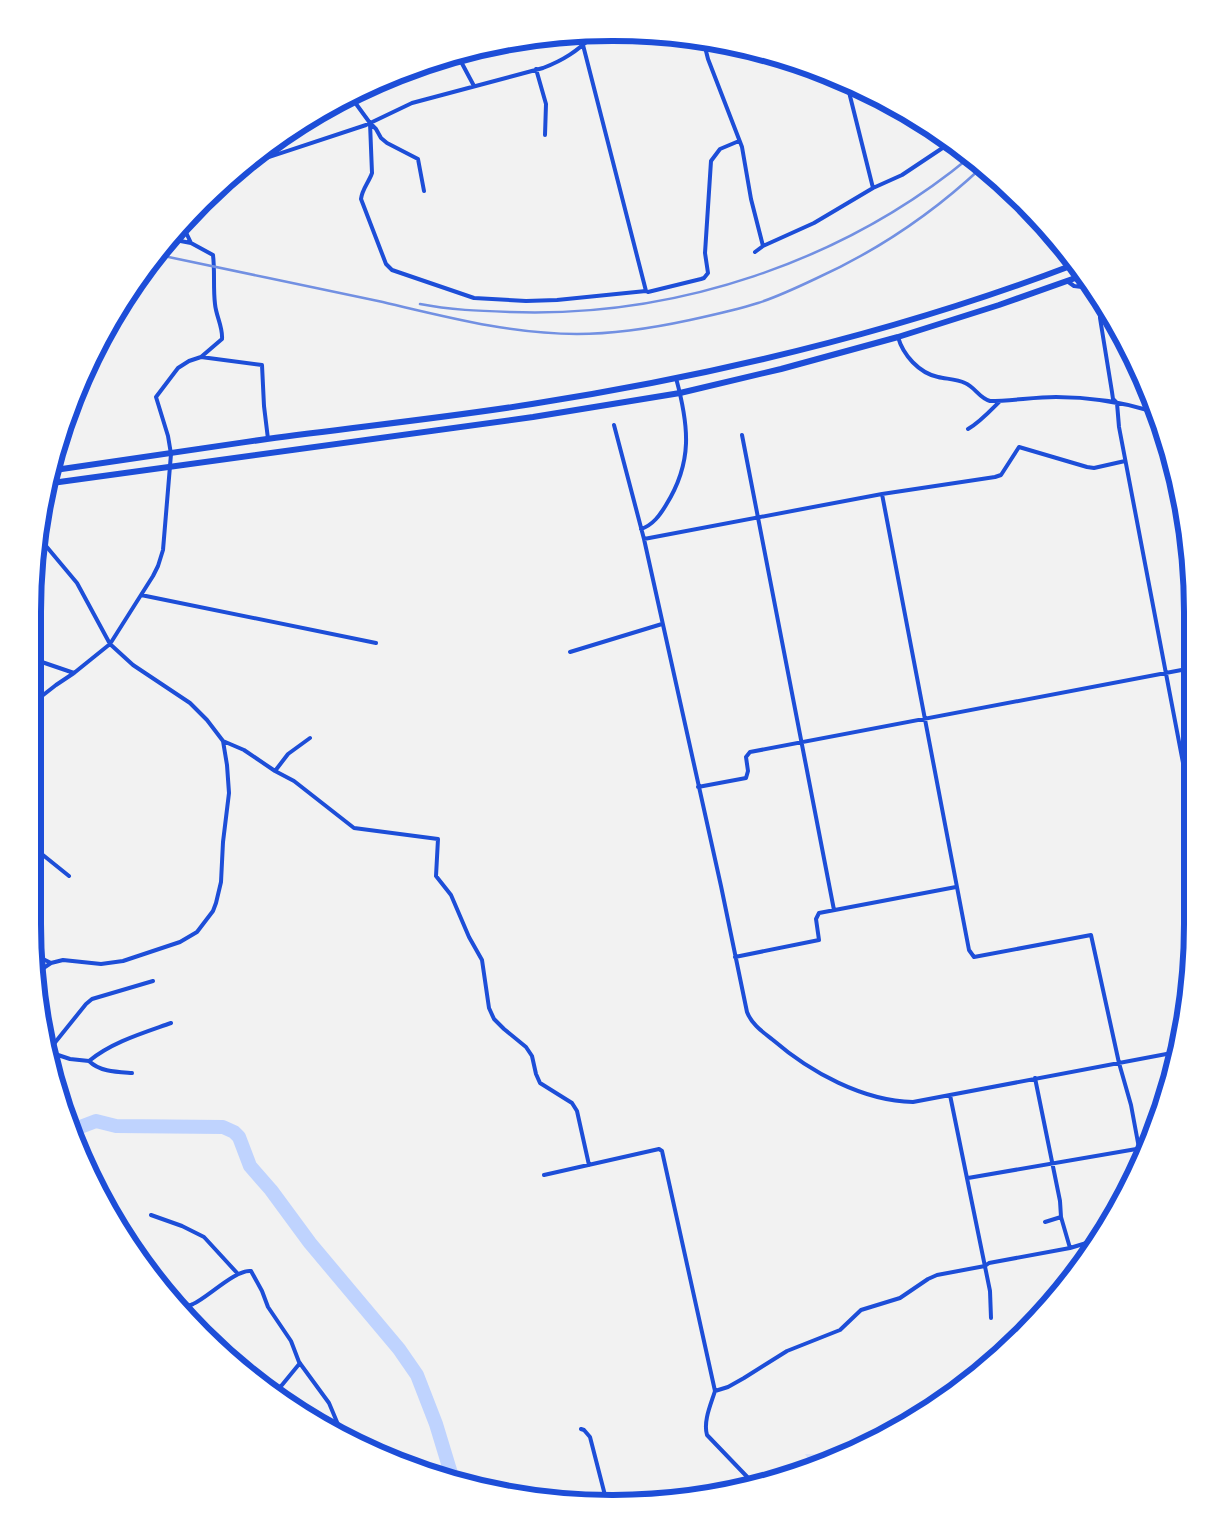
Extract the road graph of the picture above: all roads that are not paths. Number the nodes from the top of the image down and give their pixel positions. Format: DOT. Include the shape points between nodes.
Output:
graph roads {
  1 [pos="587,42"];
  2 [pos="583,45"];
  3 [pos="706,49"];
  4 [pos="461,62"];
  5 [pos="536,70"];
  6 [pos="474,86"];
  7 [pos="848,93"];
  8 [pos="355,103"];
  9 [pos="370,123"];
  10 [pos="545,135"];
  11 [pos="739,141"];
  12 [pos="943,147"];
  13 [pos="267,158"];
  14 [pos="873,188"];
  15 [pos="424,191"];
  16 [pos="186,233"];
  17 [pos="179,241"];
  18 [pos="191,243"];
  19 [pos="763,246"];
  20 [pos="755,252"];
  21 [pos="1067,267"];
  22 [pos="1075,278"];
  23 [pos="1067,281"];
  24 [pos="1081,287"];
  25 [pos="646,291"];
  26 [pos="1100,316"];
  27 [pos="898,337"];
  28 [pos="201,357"];
  29 [pos="676,378"];
  30 [pos="680,393"];
  31 [pos="1000,401"];
  32 [pos="1117,403"];
  33 [pos="1146,410"];
  34 [pos="614,425"];
  35 [pos="968,429"];
  36 [pos="742,435"];
  37 [pos="268,439"];
  38 [pos="170,454"];
  39 [pos="1125,461"];
  40 [pos="170,467"];
  41 [pos="60,469"];
  42 [pos="57,482"];
  43 [pos="882,494"];
  44 [pos="758,517"];
  45 [pos="641,529"];
  46 [pos="644,539"];
  47 [pos="45,545"];
  48 [pos="141,595"];
  49 [pos="662,624"];
  50 [pos="376,643"];
  51 [pos="110,644"];
  52 [pos="570,652"];
  53 [pos="41,662"];
  54 [pos="1184,670"];
  55 [pos="74,673"];
  56 [pos="1166,673"];
  57 [pos="41,697"];
  58 [pos="925,719"];
  59 [pos="310,738"];
  60 [pos="223,741"];
  61 [pos="802,742"];
  62 [pos="1184,768"];
  63 [pos="274,771"];
  64 [pos="698,787"];
  65 [pos="41,853"];
  66 [pos="70,876"];
  67 [pos="956,887"];
  68 [pos="834,910"];
  69 [pos="735,957"];
  70 [pos="42,958"];
  71 [pos="51,963"];
  72 [pos="43,968"];
  73 [pos="153,981"];
  74 [pos="171,1023"];
  75 [pos="54,1044"];
  76 [pos="1168,1053"];
  77 [pos="57,1054"];
  78 [pos="89,1061"];
  79 [pos="1119,1062"];
  80 [pos="132,1073"];
  81 [pos="1035,1078"];
  82 [pos="950,1095"];
  83 [pos="1138,1147"];
  84 [pos="1138,1148"];
  85 [pos="589,1164"];
  86 [pos="1052,1164"];
  87 [pos="544,1175"];
  88 [pos="968,1178"];
  89 [pos="152,1215"];
  90 [pos="1062,1218"];
  91 [pos="1045,1222"];
  92 [pos="1085,1243"];
  93 [pos="1070,1248"];
  94 [pos="984,1266"];
  95 [pos="238,1274"];
  96 [pos="188,1305"];
  97 [pos="991,1318"];
  98 [pos="300,1364"];
  99 [pos="279,1387"];
  100 [pos="715,1391"];
  101 [pos="338,1424"];
  102 [pos="581,1429"];
  103 [pos="748,1478"];
  104 [pos="605,1495"];
  1 -- 2 [label="street"];
  2 -- 5 [label="street" via="570,56"];
  2 -- 25 [label="street"];
  3 -- 11 [label="street"];
  4 -- 6 [label="street"];
  5 -- 6 [label="street"];
  5 -- 10 [label="street" via="546,104"];
  6 -- 9 [label="street" via="412,103"];
  7 -- 14 [label="street"];
  8 -- 9 [label="street"];
  9 -- 13 [label="street"];
  9 -- 15 [label="street" via="387,143 418,159"];
  9 -- 25 [label="street" via="372,172 361,199 386,264 392,270 474,298 557,300"];
  11 -- 19 [label="street"];
  11 -- 25 [label="street" via="720,149 711,161 705,253 708,272 701,279"];
  12 -- 14 [label="street" via="902,175"];
  14 -- 19 [label="street" via="814,223"];
  16 -- 18 [label="street"];
  17 -- 18 [label="street"];
  18 -- 28 [label="street" via="213,256 215,303 223,334 222,339"];
  19 -- 20 [label="street"];
  21 -- 29 [label="highway" via="894,326 778,357"];
  22 -- 23 [label="highway"];
  23 -- 24 [label="street"];
  23 -- 27 [label="highway"];
  26 -- 32 [label="street" via="1112,392"];
  27 -- 30 [label="highway"];
  27 -- 31 [label="street" via="904,353 927,373 964,382 984,399"];
  28 -- 37 [label="street" via="262,365"];
  28 -- 38 [label="street" via="178,368 156,397"];
  29 -- 30 [label="street"];
  29 -- 37 [label="highway" via="458,415"];
  30 -- 40 [label="highway" via="562,413"];
  30 -- 45 [label="street" via="686,422 685,461 681,477 661,513"];
  31 -- 32 [label="street" via="1056,397"];
  31 -- 35 [label="street"];
  32 -- 33 [label="street"];
  32 -- 39 [label="street"];
  34 -- 45 [label="street"];
  36 -- 44 [label="street"];
  37 -- 38 [label="highway"];
  38 -- 40 [label="street"];
  38 -- 41 [label="highway"];
  39 -- 43 [label="street" via="1094,468 1019,446 1001,475"];
  39 -- 56 [label="street"];
  40 -- 42 [label="highway"];
  40 -- 48 [label="street" via="163,550"];
  43 -- 44 [label="street"];
  43 -- 58 [label="street"];
  44 -- 46 [label="street"];
  44 -- 61 [label="street"];
  45 -- 46 [label="street"];
  46 -- 49 [label="street"];
  47 -- 51 [label="street" via="77,583"];
  48 -- 50 [label="street"];
  48 -- 51 [label="street"];
  49 -- 52 [label="street"];
  49 -- 64 [label="street"];
  51 -- 55 [label="street"];
  51 -- 60 [label="street" via="133,665 190,703"];
  53 -- 55 [label="street"];
  54 -- 56 [label="street"];
  55 -- 57 [label="street"];
  56 -- 58 [label="street"];
  56 -- 62 [label="street"];
  58 -- 61 [label="street"];
  58 -- 67 [label="street"];
  59 -- 63 [label="street" via="288,754"];
  60 -- 63 [label="street" via="244,750"];
  60 -- 71 [label="street" via="229,793 221,882 207,921 191,937 134,958 101,964 63,960"];
  61 -- 64 [label="street" via="750,752 746,757 746,778"];
  61 -- 68 [label="street"];
  63 -- 85 [label="street" via="294,781 354,828 438,839 436,876 451,895 482,960 489,1008 498,1024 526,1047 540,1083 572,1103 577,1110"];
  64 -- 69 [label="street"];
  65 -- 66 [label="street"];
  67 -- 68 [label="street"];
  67 -- 79 [label="street" via="969,950 974,957 1091,935"];
  68 -- 69 [label="street" via="816,916 819,940"];
  69 -- 82 [label="street" via="746,1012 751,1021 820,1074 890,1100 913,1102"];
  70 -- 71 [label="street"];
  71 -- 72 [label="street"];
  73 -- 75 [label="street" via="92,999"];
  74 -- 78 [label="street" via="128,1039"];
  76 -- 79 [label="street"];
  77 -- 78 [label="street" via="70,1060"];
  78 -- 80 [label="street" via="102,1069"];
  79 -- 81 [label="street"];
  79 -- 83 [label="street"];
  81 -- 82 [label="street"];
  81 -- 86 [label="street"];
  82 -- 88 [label="street"];
  84 -- 86 [label="street"];
  85 -- 87 [label="street"];
  85 -- 100 [label="street" via="662,1151"];
  86 -- 88 [label="street"];
  86 -- 90 [label="street"];
  88 -- 94 [label="street"];
  89 -- 95 [label="street" via="204,1237"];
  90 -- 91 [label="street"];
  90 -- 93 [label="street"];
  92 -- 93 [label="street"];
  93 -- 94 [label="street" via="989,1262"];
  94 -- 97 [label="street" via="990,1291"];
  94 -- 100 [label="street" via="928,1278 900,1298 861,1310 840,1330 786,1351 744,1378"];
  95 -- 96 [label="street"];
  95 -- 98 [label="street" via="247,1270 254,1275 268,1307 291,1341"];
  98 -- 99 [label="street"];
  98 -- 101 [label="street" via="329,1403"];
  100 -- 103 [label="street" via="706,1430"];
  102 -- 104 [label="street" via="590,1437"];
}
